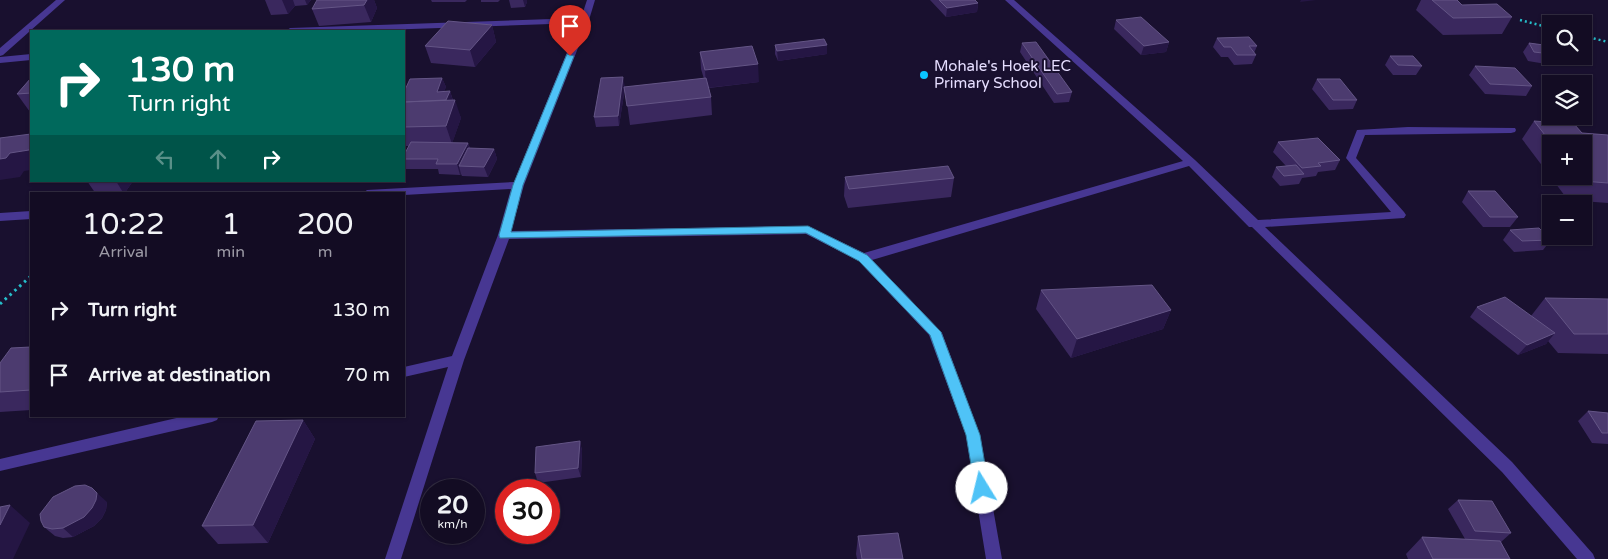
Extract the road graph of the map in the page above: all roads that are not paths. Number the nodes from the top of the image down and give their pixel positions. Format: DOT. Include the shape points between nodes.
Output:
graph roads {
  1 [pos="61,0"];
  2 [pos="591,0"];
  3 [pos="1009,0"];
  4 [pos="585,20"];
  5 [pos="317,30"];
  6 [pos="0,53"];
  7 [pos="30,57"];
  8 [pos="0,60"];
  9 [pos="1511,130"];
  10 [pos="1190,162"];
  11 [pos="518,185"];
  12 [pos="401,192"];
  13 [pos="30,215"];
  14 [pos="0,217"];
  15 [pos="1253,224"];
  16 [pos="504,235"];
  17 [pos="863,258"];
  18 [pos="457,360"];
  19 [pos="405,372"];
  20 [pos="208,417"];
  21 [pos="0,465"];
  22 [pos="393,559"];
  23 [pos="994,559"];
  24 [pos="1588,559"];
  1 -- 6 [label="street"];
  2 -- 4 [label="street"];
  3 -- 10 [label="street"];
  4 -- 5 [label="street"];
  4 -- 11 [label="street"];
  7 -- 8 [label="street"];
  9 -- 15 [label="street" via="1361,132 1351,158 1400,215"];
  10 -- 15 [label="street"];
  10 -- 17 [label="street"];
  11 -- 12 [label="street"];
  11 -- 16 [label="street"];
  13 -- 14 [label="street"];
  15 -- 24 [label="street" via="1507,467"];
  16 -- 17 [label="street" via="808,230"];
  16 -- 18 [label="street"];
  17 -- 23 [label="street" via="935,332 973,435"];
  18 -- 19 [label="street"];
  18 -- 22 [label="street"];
  20 -- 21 [label="street"];
}
